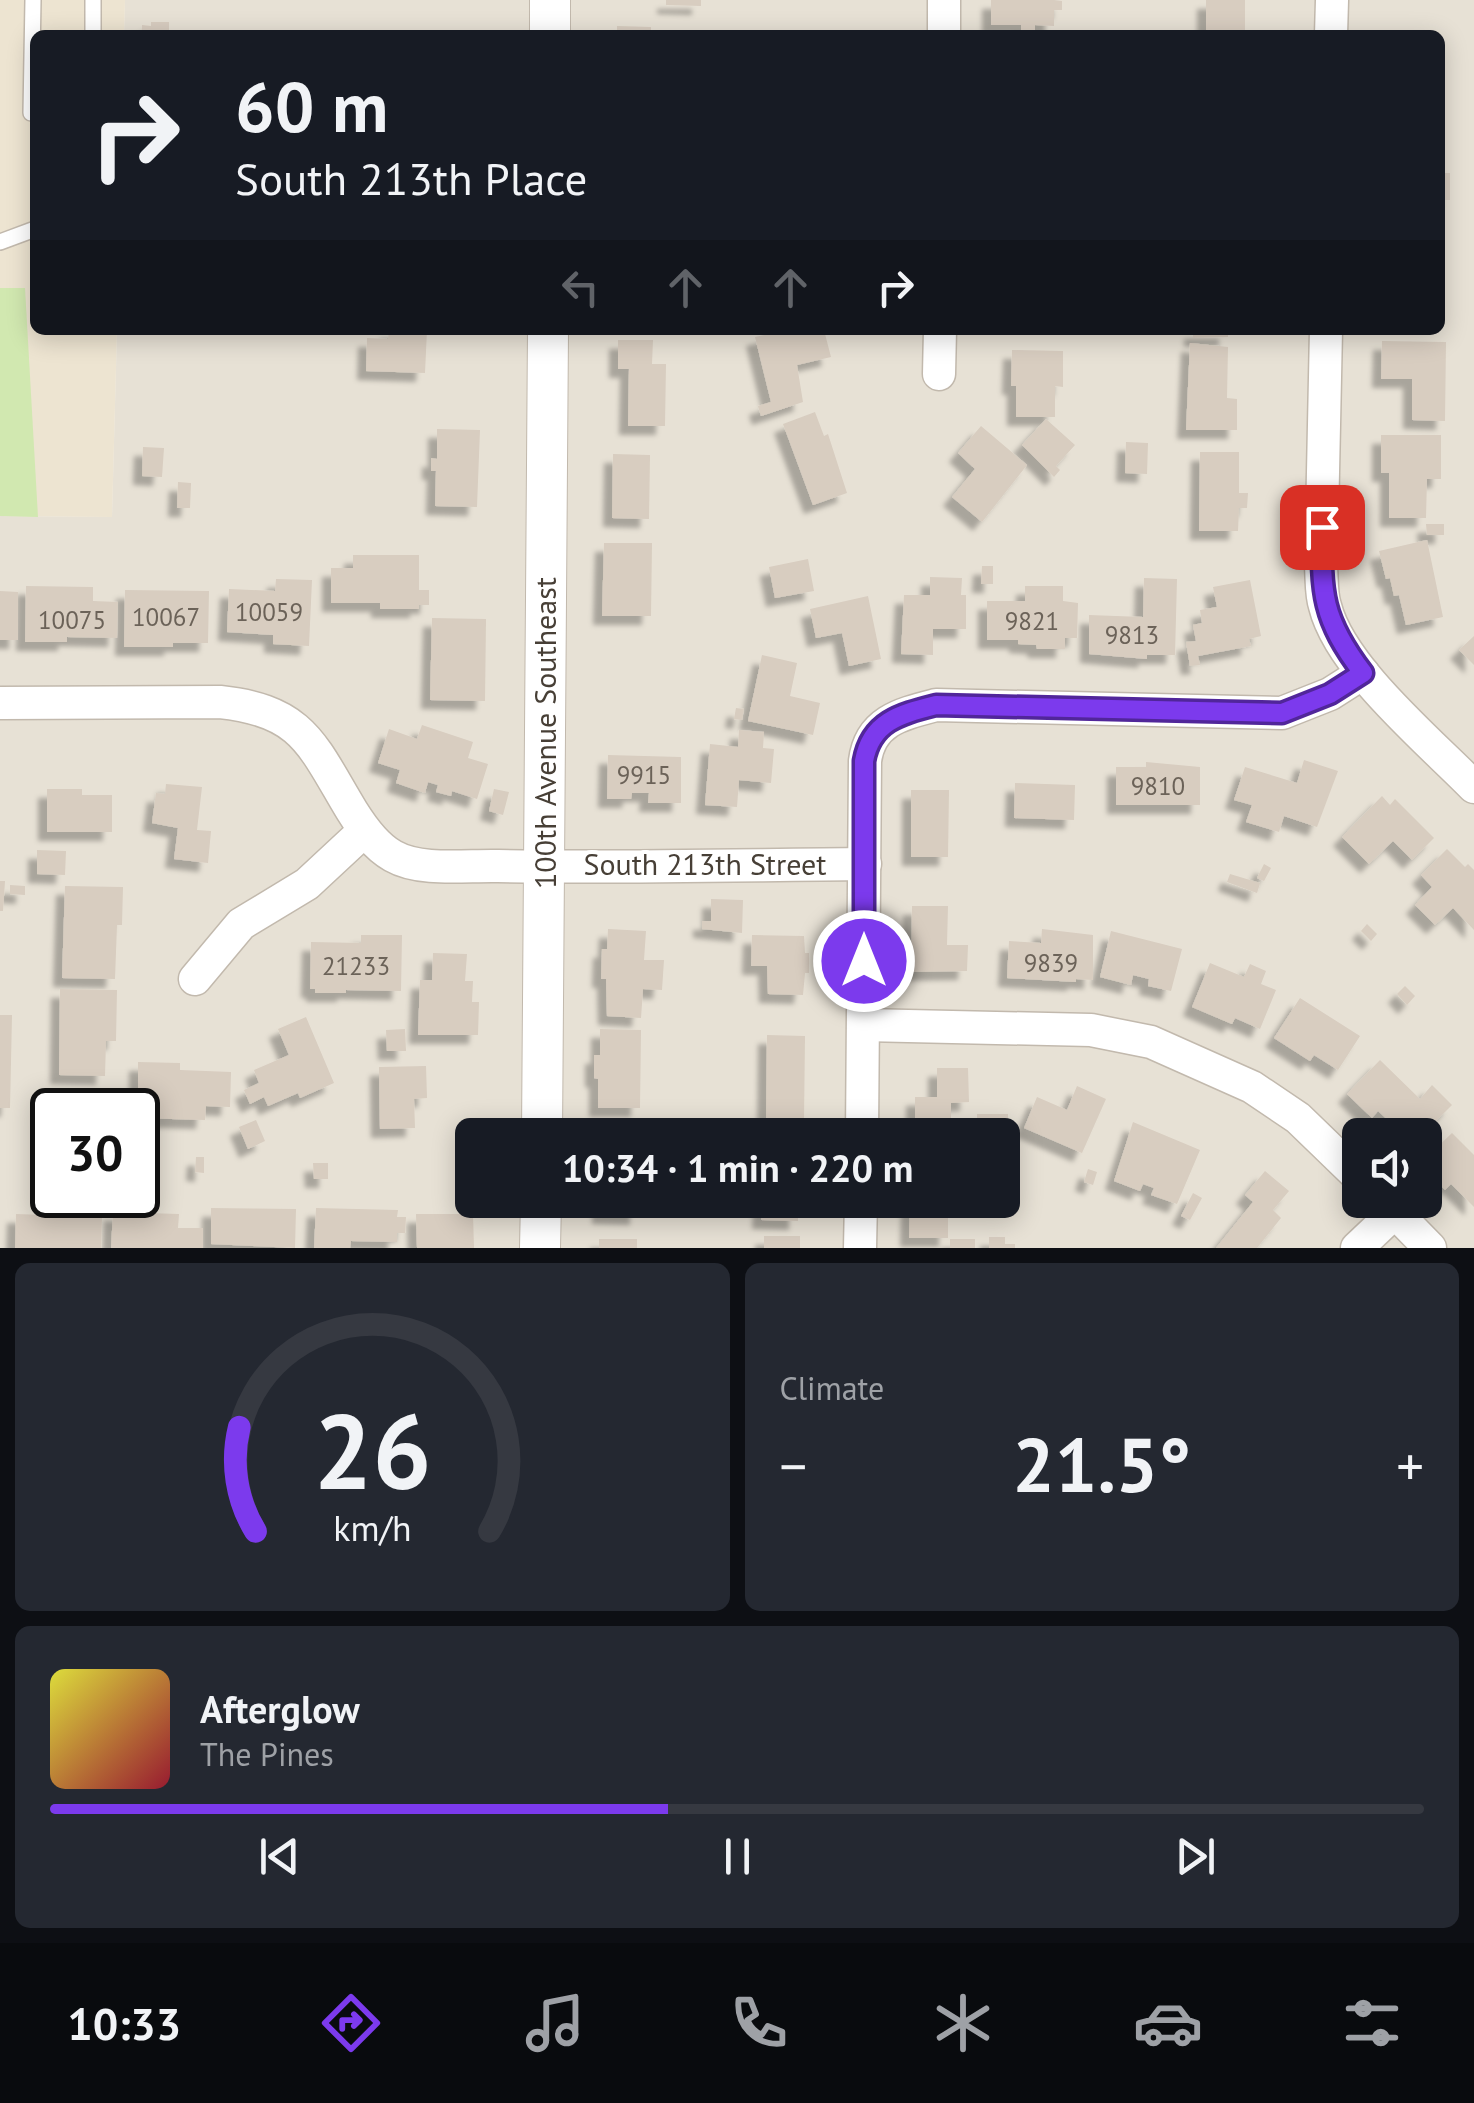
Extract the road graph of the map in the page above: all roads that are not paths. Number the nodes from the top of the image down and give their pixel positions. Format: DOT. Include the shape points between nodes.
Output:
graph roads {
  1 [pos="33,0"];
  2 [pos="94,0"];
  3 [pos="550,0"];
  4 [pos="944,0"];
  5 [pos="1332,0"];
  6 [pos="32,30"];
  7 [pos="93,30"];
  8 [pos="550,30"];
  9 [pos="944,30"];
  10 [pos="1331,30"];
  11 [pos="30,232"];
  12 [pos="0,242"];
  13 [pos="548,335"];
  14 [pos="940,335"];
  15 [pos="1326,335"];
  16 [pos="939,374"];
  17 [pos="1363,673"];
  18 [pos="0,704"];
  19 [pos="1474,787"];
  20 [pos="364,831"];
  21 [pos="864,864"];
  22 [pos="546,866"];
  23 [pos="195,979"];
  24 [pos="864,1026"];
  25 [pos="542,1118"];
  26 [pos="862,1118"];
  27 [pos="1342,1161"];
  28 [pos="541,1218"];
  29 [pos="861,1218"];
  30 [pos="1380,1218"];
  31 [pos="1401,1218"];
  32 [pos="540,1248"];
  33 [pos="860,1248"];
  34 [pos="1358,1248"];
  35 [pos="1430,1248"];
  1 -- 6 [label="lane"];
  2 -- 7 [label="lane"];
  3 -- 8 [label="street"];
  4 -- 9 [label="street"];
  5 -- 10 [label="street"];
  11 -- 12 [label="lane"];
  13 -- 22 [label="street, 100th Avenue Southeast"];
  14 -- 16 [label="street"];
  15 -- 17 [label="street" via="1324,606"];
  17 -- 19 [label="street"];
  17 -- 21 [label="street" via="1282,713 936,705 902,714 867,744"];
  18 -- 20 [label="street" via="255,706 289,721 316,748"];
  20 -- 22 [label="street, South 213th Street" via="393,856 423,864"];
  20 -- 23 [label="street" via="306,884 241,924"];
  21 -- 22 [label="street, South 213th Street"];
  21 -- 24 [label="street"];
  22 -- 25 [label="street, 100th Avenue Southeast"];
  24 -- 26 [label="street"];
  24 -- 27 [label="street" via="1091,1030 1151,1042 1252,1087 1298,1118"];
  28 -- 32 [label="street"];
  29 -- 33 [label="street"];
  30 -- 34 [label="street"];
  31 -- 35 [label="street"];
}
